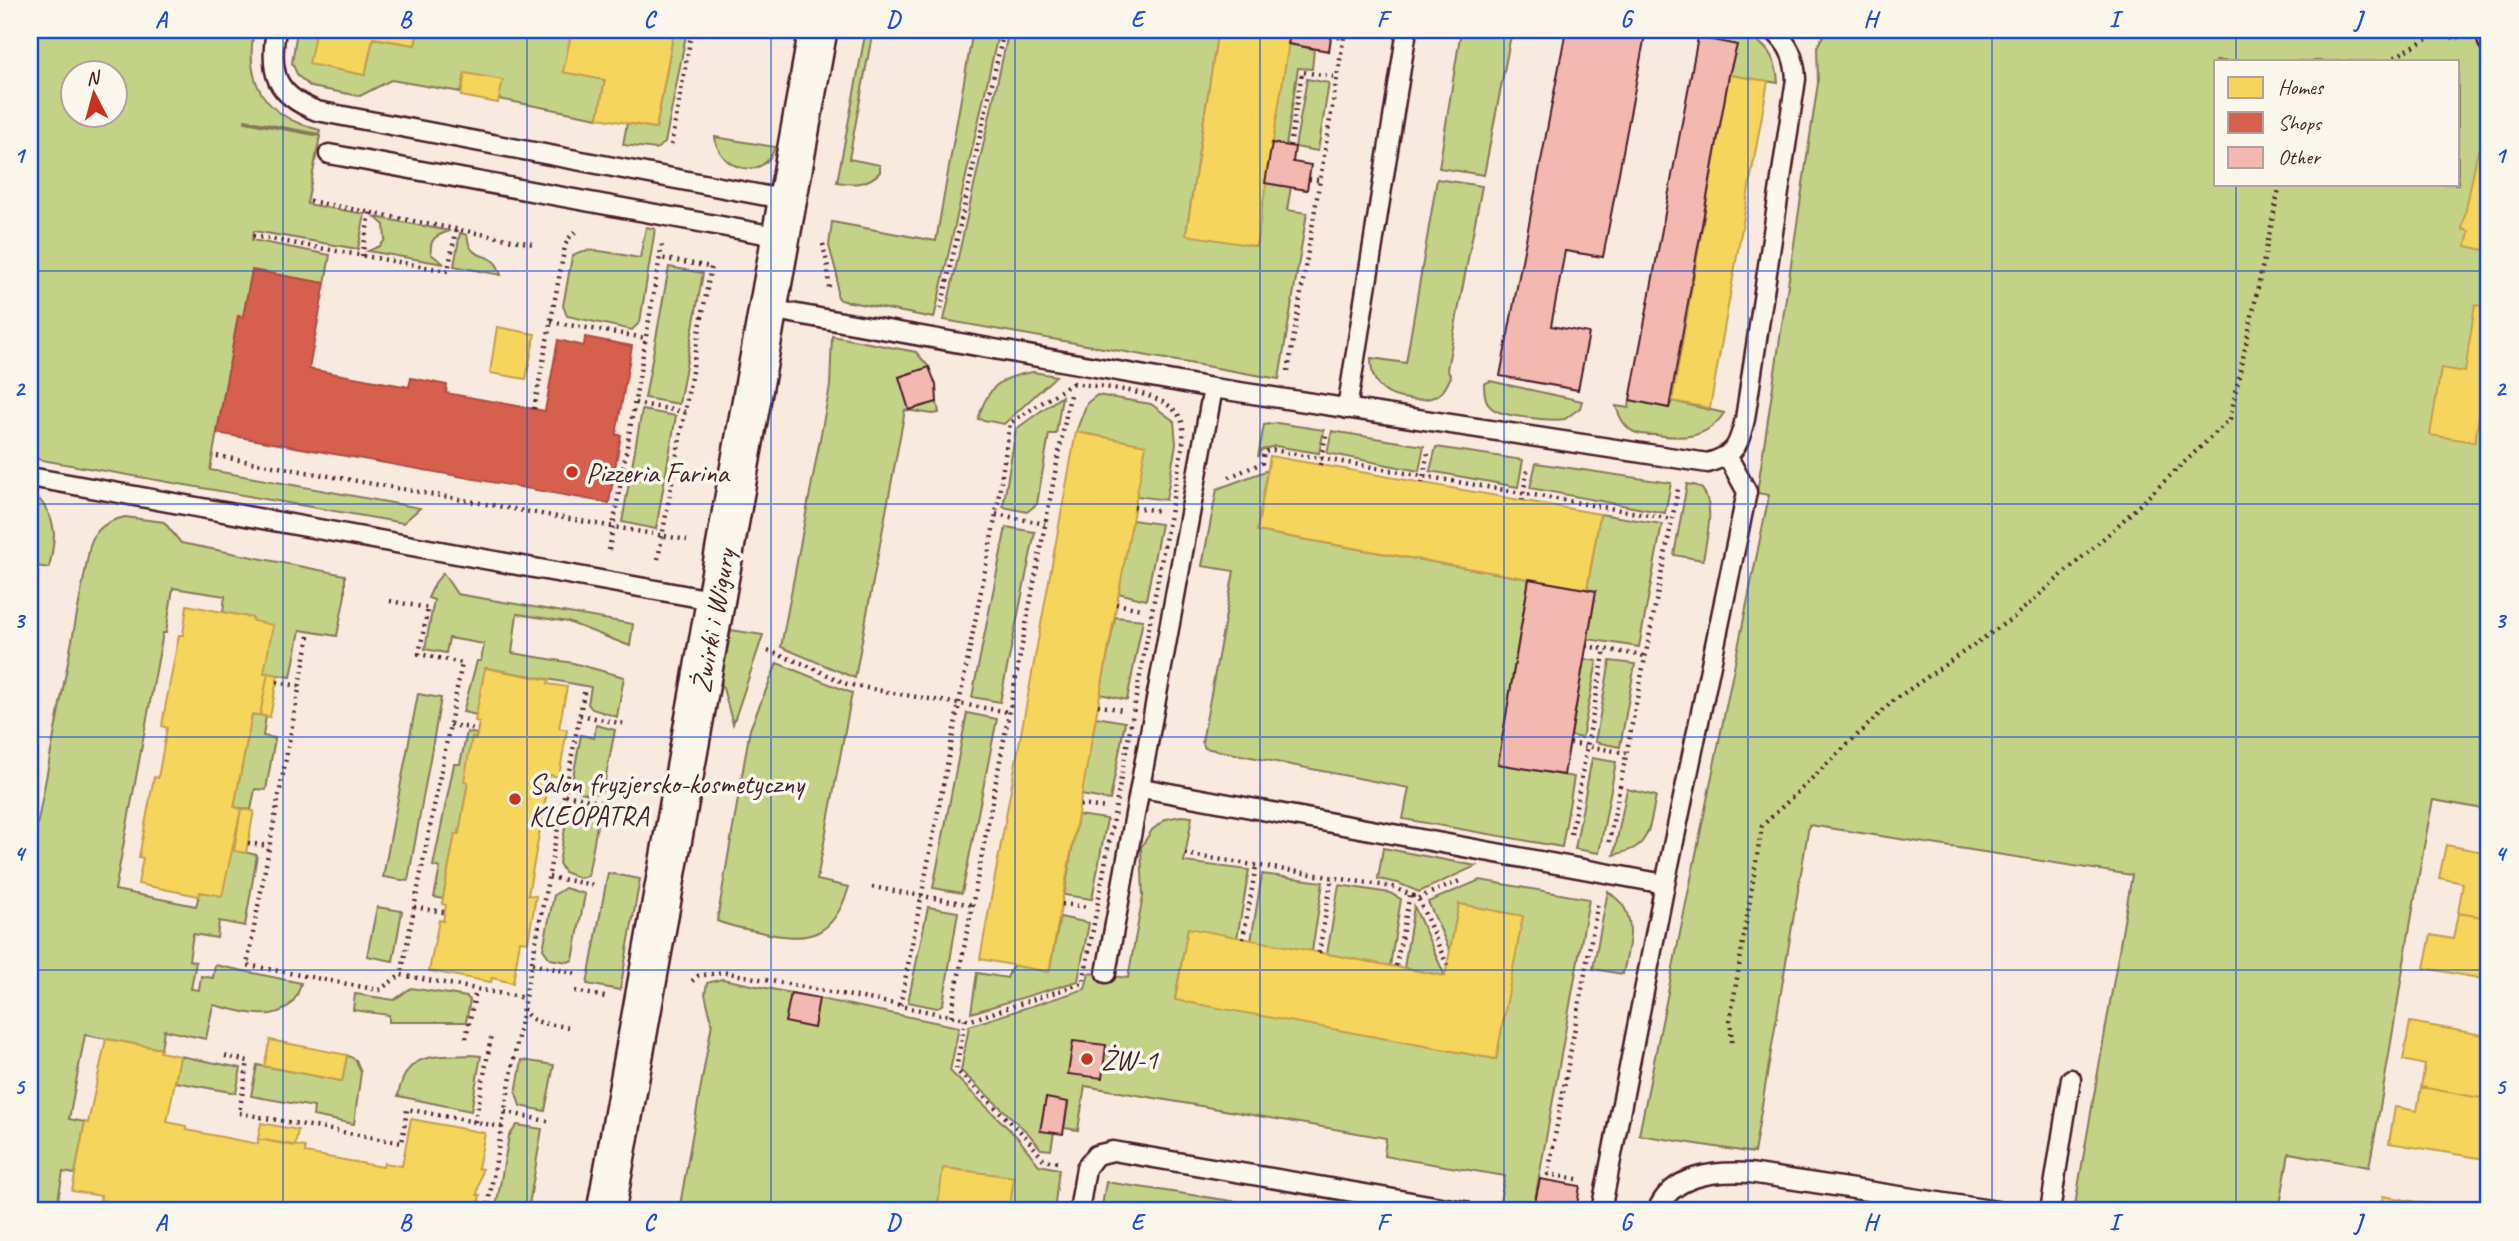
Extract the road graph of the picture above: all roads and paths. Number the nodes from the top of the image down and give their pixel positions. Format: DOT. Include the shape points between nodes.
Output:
graph roads {
  1 [pos="276,30"];
  2 [pos="692,30"];
  3 [pos="818,30"];
  4 [pos="1004,30"];
  5 [pos="1345,30"];
  6 [pos="1407,30"];
  7 [pos="1773,30"];
  8 [pos="1331,36"];
  9 [pos="1343,38"];
  10 [pos="2488,42"];
  11 [pos="2391,60"];
  12 [pos="1336,77"];
  13 [pos="1290,146"];
  14 [pos="665,150"];
  15 [pos="329,154"];
  16 [pos="1309,179"];
  17 [pos="1319,180"];
  18 [pos="2280,186"];
  19 [pos="788,200"];
  20 [pos="310,201"];
  21 [pos="585,201"];
  22 [pos="370,212"];
  23 [pos="667,216"];
  24 [pos="456,229"];
  25 [pos="253,236"];
  26 [pos="780,237"];
  27 [pos="533,244"];
  28 [pos="362,256"];
  29 [pos="660,258"];
  30 [pos="769,309"];
  31 [pos="551,322"];
  32 [pos="646,338"];
  33 [pos="934,339"];
  34 [pos="1213,388"];
  35 [pos="1283,399"];
  36 [pos="635,403"];
  37 [pos="534,409"];
  38 [pos="1347,409"];
  39 [pos="685,412"];
  40 [pos="1328,425"];
  41 [pos="1430,441"];
  42 [pos="217,456"];
  43 [pos="1530,457"];
  44 [pos="1728,457"];
  45 [pos="1321,458"];
  46 [pos="1321,465"];
  47 [pos="1424,476"];
  48 [pos="30,477"];
  49 [pos="1219,482"];
  50 [pos="1422,483"];
  51 [pos="1524,493"];
  52 [pos="1522,500"];
  53 [pos="1134,507"];
  54 [pos="1170,513"];
  55 [pos="996,514"];
  56 [pos="1672,519"];
  57 [pos="1045,524"];
  58 [pos="613,527"];
  59 [pos="663,536"];
  60 [pos="726,546"];
  61 [pos="604,581"];
  62 [pos="651,590"];
  63 [pos="390,601"];
  64 [pos="716,601"];
  65 [pos="1116,604"];
  66 [pos="1152,611"];
  67 [pos="309,636"];
  68 [pos="1586,646"];
  69 [pos="1605,649"];
  70 [pos="768,651"];
  71 [pos="1645,656"];
  72 [pos="277,682"];
  73 [pos="299,687"];
  74 [pos="585,688"];
  75 [pos="959,703"];
  76 [pos="1098,705"];
  77 [pos="1009,712"];
  78 [pos="1133,712"];
  79 [pos="580,715"];
  80 [pos="624,724"];
  81 [pos="450,725"];
  82 [pos="478,729"];
  83 [pos="565,741"];
  84 [pos="574,743"];
  85 [pos="1570,743"];
  86 [pos="1587,747"];
  87 [pos="1626,753"];
  88 [pos="1142,788"];
  89 [pos="565,795"];
  90 [pos="609,804"];
  91 [pos="1080,805"];
  92 [pos="1115,809"];
  93 [pos="248,843"];
  94 [pos="269,846"];
  95 [pos="1185,854"];
  96 [pos="1256,866"];
  97 [pos="1565,866"];
  98 [pos="549,877"];
  99 [pos="1332,877"];
  100 [pos="1467,878"];
  101 [pos="1665,884"];
  102 [pos="594,886"];
  103 [pos="872,887"];
  104 [pos="1410,894"];
  105 [pos="922,896"];
  106 [pos="1418,898"];
  107 [pos="1062,904"];
  108 [pos="972,905"];
  109 [pos="414,906"];
  110 [pos="1097,908"];
  111 [pos="444,912"];
  112 [pos="531,925"];
  113 [pos="539,927"];
  114 [pos="1243,939"];
  115 [pos="1319,953"];
  116 [pos="532,964"];
  117 [pos="1447,965"];
  118 [pos="1396,966"];
  119 [pos="1106,973"];
  120 [pos="578,974"];
  121 [pos="401,975"];
  122 [pos="692,981"];
  123 [pos="1083,983"];
  124 [pos="476,989"];
  125 [pos="526,998"];
  126 [pos="900,1006"];
  127 [pos="523,1008"];
  128 [pos="951,1016"];
  129 [pos="965,1019"];
  130 [pos="568,1027"];
  131 [pos="466,1038"];
  132 [pos="491,1038"];
  133 [pos="1731,1042"];
  134 [pos="225,1056"];
  135 [pos="2071,1079"];
  136 [pos="505,1112"];
  137 [pos="475,1122"];
  138 [pos="551,1122"];
  139 [pos="502,1127"];
  140 [pos="1059,1162"];
  141 [pos="1416,1207"];
  142 [pos="487,1211"];
  143 [pos="606,1211"];
  144 [pos="1079,1211"];
  145 [pos="1464,1211"];
  146 [pos="1601,1211"];
  147 [pos="1657,1211"];
  148 [pos="1997,1211"];
  149 [pos="2050,1211"];
  1 -- 19 [label="lane" via="272,52 278,83 289,97 317,111"];
  2 -- 14 [label="path" via="673,144"];
  3 -- 19 [label="street, Żwirki i Wigury"];
  4 -- 33 [label="path"];
  5 -- 9 [label="path"];
  6 -- 38 [label="lane"];
  7 -- 44 [label="lane" via="1786,41 1795,60 1796,79 1745,419 1739,443"];
  8 -- 9 [label="path"];
  9 -- 12 [label="path"];
  10 -- 11 [label="path" via="2432,34"];
  12 -- 13 [label="path" via="1302,72"];
  12 -- 17 [label="path"];
  15 -- 21 [label="lane"];
  16 -- 17 [label="path"];
  17 -- 35 [label="path"];
  18 -- 133 [label="path" via="2230,419 2014,617 1894,700 1762,826 1730,1021"];
  19 -- 26 [label="street, Żwirki i Wigury"];
  20 -- 22 [label="path"];
  21 -- 23 [label="lane"];
  21 -- 31 [label="path" via="584,228 575,231 565,246"];
  22 -- 24 [label="path"];
  22 -- 28 [label="path"];
  23 -- 26 [label="lane"];
  23 -- 29 [label="path"];
  24 -- 27 [label="path"];
  24 -- 28 [label="path" via="448,271"];
  25 -- 28 [label="path"];
  26 -- 30 [label="street, Żwirki i Wigury"];
  29 -- 32 [label="path"];
  29 -- 39 [label="path" via="711,267"];
  30 -- 33 [label="lane"];
  30 -- 60 [label="street, Żwirki i Wigury"];
  31 -- 32 [label="path"];
  31 -- 37 [label="path"];
  32 -- 36 [label="path"];
  33 -- 34 [label="lane"];
  34 -- 35 [label="lane"];
  34 -- 88 [label="lane"];
  35 -- 38 [label="lane"];
  36 -- 39 [label="path"];
  36 -- 58 [label="path"];
  38 -- 44 [label="lane" via="1708,463"];
  39 -- 59 [label="path"];
  40 -- 45 [label="path"];
  41 -- 47 [label="path"];
  42 -- 58 [label="path"];
  43 -- 51 [label="path"];
  44 -- 101 [label="lane" via="1747,492"];
  45 -- 46 [label="path"];
  45 -- 47 [label="path"];
  45 -- 49 [label="path" via="1264,452 1262,463"];
  47 -- 50 [label="path"];
  47 -- 51 [label="path"];
  48 -- 61 [label="lane"];
  51 -- 52 [label="path"];
  51 -- 56 [label="path"];
  53 -- 54 [label="path"];
  55 -- 57 [label="path"];
  55 -- 57 [label="path" via="1010,423 1073,383"];
  55 -- 75 [label="path"];
  57 -- 77 [label="path"];
  58 -- 59 [label="path"];
  58 -- 61 [label="path"];
  59 -- 60 [label="path"];
  59 -- 62 [label="path"];
  60 -- 64 [label="street, Żwirki i Wigury"];
  61 -- 62 [label="lane"];
  62 -- 64 [label="lane"];
  63 -- 81 [label="path" via="428,608 419,654 462,663"];
  64 -- 143 [label="street, Żwirki i Wigury"];
  65 -- 66 [label="path"];
  67 -- 73 [label="path"];
  68 -- 69 [label="path"];
  69 -- 71 [label="path"];
  69 -- 86 [label="path"];
  70 -- 75 [label="path" via="847,684"];
  72 -- 73 [label="path"];
  73 -- 94 [label="path"];
  74 -- 79 [label="path"];
  75 -- 77 [label="path"];
  75 -- 105 [label="path"];
  76 -- 78 [label="path"];
  77 -- 108 [label="path"];
  79 -- 80 [label="path"];
  79 -- 84 [label="path"];
  81 -- 82 [label="path"];
  81 -- 109 [label="path"];
  83 -- 84 [label="path"];
  84 -- 89 [label="path"];
  85 -- 86 [label="path"];
  86 -- 87 [label="path"];
  86 -- 97 [label="path"];
  88 -- 97 [label="lane"];
  88 -- 119 [label="lane"];
  89 -- 90 [label="path"];
  89 -- 98 [label="path"];
  91 -- 92 [label="path"];
  93 -- 94 [label="path"];
  94 -- 121 [label="path" via="247,965 379,990"];
  95 -- 99 [label="path"];
  96 -- 114 [label="path"];
  97 -- 101 [label="lane"];
  98 -- 102 [label="path"];
  98 -- 113 [label="path"];
  99 -- 104 [label="path"];
  99 -- 115 [label="path"];
  100 -- 106 [label="path"];
  101 -- 146 [label="lane"];
  103 -- 105 [label="path"];
  104 -- 106 [label="path"];
  104 -- 118 [label="path"];
  105 -- 108 [label="path"];
  105 -- 126 [label="path"];
  106 -- 117 [label="path"];
  107 -- 110 [label="path"];
  108 -- 128 [label="path"];
  109 -- 111 [label="path"];
  109 -- 121 [label="path"];
  112 -- 113 [label="path"];
  113 -- 116 [label="path"];
  116 -- 120 [label="path"];
  116 -- 125 [label="path"];
  121 -- 124 [label="path"];
  122 -- 126 [label="path" via="723,972"];
  123 -- 129 [label="path"];
  124 -- 125 [label="path"];
  124 -- 131 [label="path"];
  125 -- 127 [label="path"];
  126 -- 128 [label="path"];
  127 -- 130 [label="path" via="533,1020"];
  127 -- 136 [label="path"];
  128 -- 129 [label="path"];
  129 -- 140 [label="path" via="956,1070 1044,1160"];
  132 -- 137 [label="path"];
  134 -- 137 [label="path" via="248,1061 239,1113 402,1143 407,1109"];
  135 -- 149 [label="lane"];
  136 -- 138 [label="path"];
  136 -- 139 [label="path"];
  137 -- 139 [label="path"];
  139 -- 142 [label="path"];
  141 -- 144 [label="lane" via="1112,1151 1096,1155 1086,1168"];
  141 -- 145 [label="lane"];
  147 -- 148 [label="lane" via="1678,1186 1722,1172"];
}
